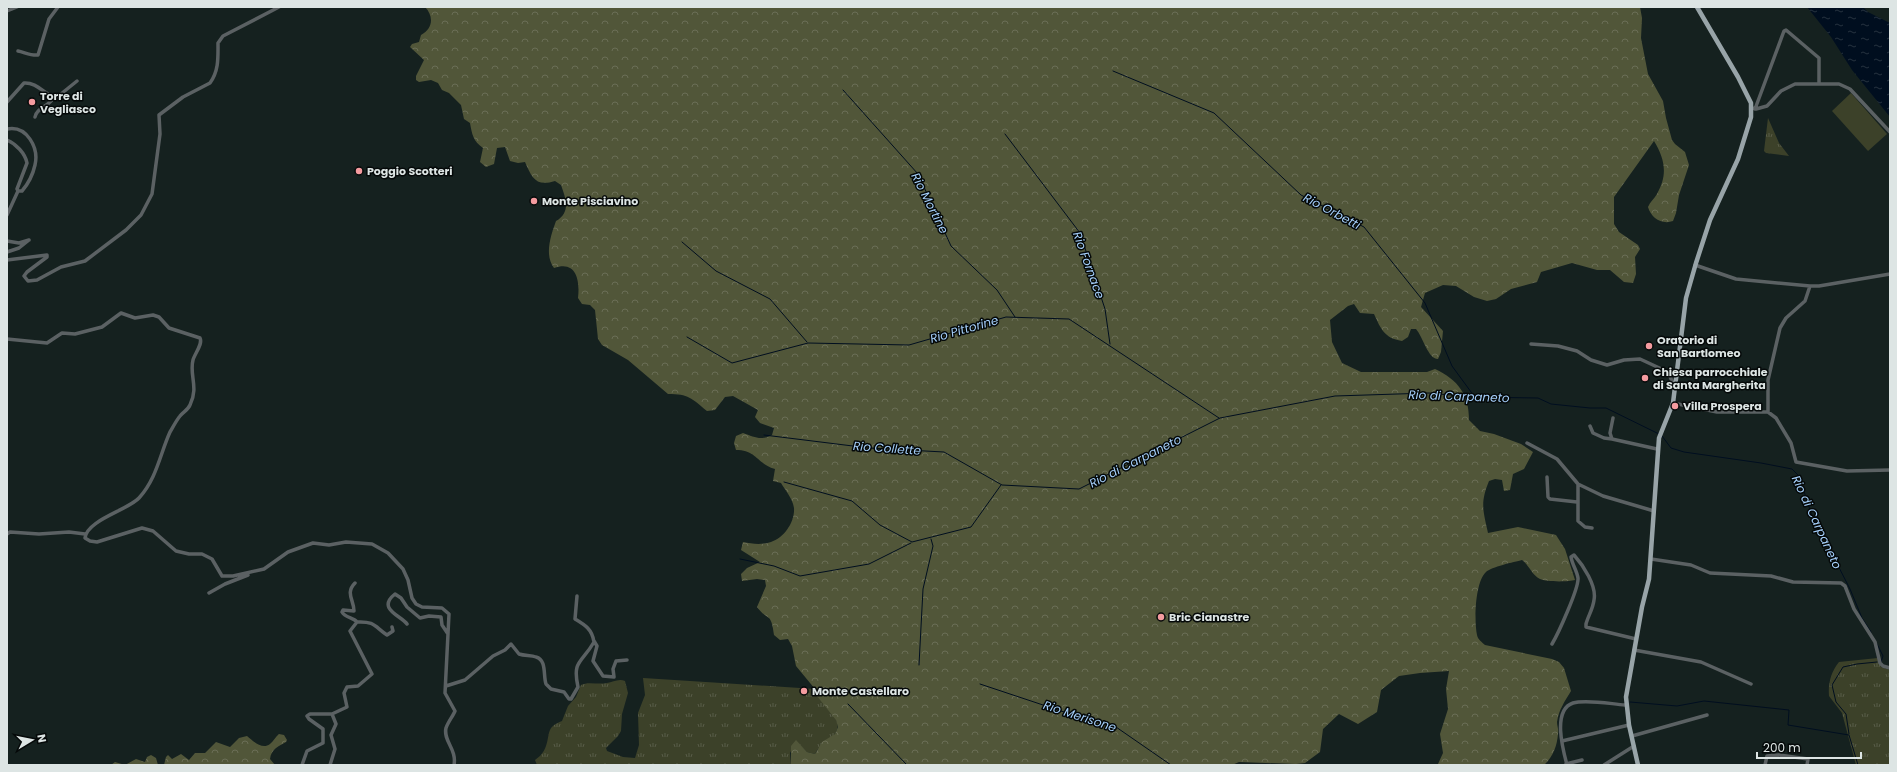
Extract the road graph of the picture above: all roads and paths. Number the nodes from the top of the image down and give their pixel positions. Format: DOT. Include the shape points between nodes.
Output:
graph roads {
  1 [pos="17,7"];
  2 [pos="58,7"];
  3 [pos="279,7"];
  4 [pos="1698,7"];
  5 [pos="7,11"];
  6 [pos="18,51"];
  7 [pos="77,81"];
  8 [pos="1819,84"];
  9 [pos="54,98"];
  10 [pos="7,102"];
  11 [pos="1754,109"];
  12 [pos="35,117"];
  13 [pos="7,129"];
  14 [pos="1890,132"];
  15 [pos="7,140"];
  16 [pos="18,191"];
  17 [pos="7,215"];
  18 [pos="7,241"];
  19 [pos="7,252"];
  20 [pos="7,260"];
  21 [pos="1695,265"];
  22 [pos="1890,274"];
  23 [pos="1810,286"];
  24 [pos="7,339"];
  25 [pos="1531,344"];
  26 [pos="1675,389"];
  27 [pos="1673,403"];
  28 [pos="1768,412"];
  29 [pos="1613,418"];
  30 [pos="1590,426"];
  31 [pos="1612,439"];
  32 [pos="1527,443"];
  33 [pos="1657,449"];
  34 [pos="1890,470"];
  35 [pos="1547,477"];
  36 [pos="1578,484"];
  37 [pos="1577,502"];
  38 [pos="1654,511"];
  39 [pos="1592,528"];
  40 [pos="7,534"];
  41 [pos="85,534"];
  42 [pos="1651,559"];
  43 [pos="251,573"];
  44 [pos="355,583"];
  45 [pos="209,593"];
  46 [pos="577,596"];
  47 [pos="357,622"];
  48 [pos="406,624"];
  49 [pos="392,627"];
  50 [pos="448,634"];
  51 [pos="1636,639"];
  52 [pos="594,641"];
  53 [pos="1552,644"];
  54 [pos="1634,650"];
  55 [pos="627,660"];
  56 [pos="1890,668"];
  57 [pos="1751,684"];
  58 [pos="446,686"];
  59 [pos="1625,705"];
  60 [pos="332,714"];
  61 [pos="1707,715"];
  62 [pos="1629,724"];
  63 [pos="1632,736"];
  64 [pos="1562,741"];
  65 [pos="1634,746"];
  66 [pos="1582,760"];
  67 [pos="1567,764"];
  68 [pos="302,765"];
  69 [pos="330,765"];
  70 [pos="454,765"];
  71 [pos="1604,765"];
  72 [pos="1638,765"];
  73 [pos="1765,765"];
  74 [pos="1807,765"];
  1 -- 5 [label="street"];
  2 -- 6 [label="street" via="48,19 38,55"];
  3 -- 20 [label="street" via="223,36 218,43 217,65 210,83 187,95 159,115 160,134 152,194 141,215 126,230 85,261 54,270 37,280 28,281 24,276 47,255"];
  4 -- 11 [label="main road"];
  7 -- 9 [label="street"];
  8 -- 11 [label="street" via="1789,86 1767,106"];
  8 -- 11 [label="street" via="1819,58 1786,30"];
  8 -- 14 [label="street" via="1839,84 1850,89"];
  9 -- 10 [label="street" via="26,83"];
  9 -- 12 [label="street" via="40,109"];
  11 -- 21 [label="main road" via="1738,159 1710,220"];
  13 -- 16 [label="street" via="16,129 27,135 35,157 35,166 27,183 22,191"];
  15 -- 16 [label="street" via="17,147 26,160"];
  16 -- 17 [label="street"];
  18 -- 19 [label="street" via="19,243 29,240 19,248"];
  21 -- 23 [label="street" via="1736,279"];
  21 -- 26 [label="main road" via="1686,298"];
  22 -- 23 [label="street"];
  23 -- 28 [label="street" via="1805,301 1786,318 1780,328 1767,388"];
  24 -- 41 [label="street" via="47,343 62,333 75,334 102,327 121,313 135,318 153,315 169,328 201,339 193,363 195,389 190,406 171,431 156,473 132,505 114,511"];
  25 -- 26 [label="street" via="1558,346 1577,351 1591,360 1607,365 1640,359 1668,372"];
  26 -- 27 [label="main road"];
  27 -- 28 [label="street" via="1716,412"];
  27 -- 33 [label="main road"];
  28 -- 34 [label="street" via="1776,418 1791,443 1796,462 1847,471"];
  29 -- 31 [label="street" via="1610,433"];
  30 -- 31 [label="street" via="1593,434"];
  31 -- 33 [label="street"];
  32 -- 36 [label="street" via="1557,460"];
  33 -- 38 [label="main road"];
  35 -- 37 [label="street" via="1550,499"];
  36 -- 37 [label="street"];
  36 -- 38 [label="street" via="1603,496"];
  37 -- 39 [label="street" via="1578,521 1584,528"];
  38 -- 42 [label="main road"];
  40 -- 41 [label="street"];
  41 -- 43 [label="street" via="85,538 97,542 142,528 152,531 176,551 202,554 212,559 222,576"];
  42 -- 51 [label="main road"];
  42 -- 56 [label="street" via="1691,565 1710,573 1771,576 1793,582 1841,583 1875,642 1880,663"];
  43 -- 45 [label="street"];
  43 -- 50 [label="street" via="264,569 288,552 313,543 329,546 346,542 375,545 403,569 416,604 422,607 442,608 448,612"];
  44 -- 47 [label="street" via="350,594 354,611 342,612"];
  46 -- 52 [label="street" via="574,618 585,624"];
  47 -- 49 [label="street" via="373,623 388,635 393,631"];
  47 -- 60 [label="street" via="350,631 372,675 358,686 347,687 344,693 347,707"];
  48 -- 50 [label="street" via="404,620 393,615 390,609 390,600 395,594 420,618 441,617 442,625"];
  50 -- 58 [label="street"];
  51 -- 53 [label="street" via="1586,627 1595,599 1594,591 1588,573 1574,555 1571,558 1578,575 1577,584 1564,624"];
  51 -- 54 [label="main road"];
  52 -- 55 [label="street" via="597,648 593,661 603,676 614,677 616,661"];
  52 -- 58 [label="street" via="577,667 575,675 578,685 570,699 564,692 549,688 545,682 544,665 540,659 519,654 511,644 465,680"];
  54 -- 57 [label="street" via="1701,662"];
  54 -- 59 [label="main road"];
  58 -- 70 [label="street" via="445,695 455,709 446,732 454,753"];
  59 -- 62 [label="main road"];
  59 -- 64 [label="street" via="1576,702 1567,706 1560,727"];
  60 -- 68 [label="street" via="308,715 309,719 322,729 323,742 321,746 308,750"];
  60 -- 69 [label="street" via="336,724 331,738 335,749"];
  61 -- 63 [label="street"];
  62 -- 63 [label="main road"];
  62 -- 64 [label="street"];
  63 -- 65 [label="main road"];
  64 -- 67 [label="street"];
  65 -- 71 [label="street"];
  65 -- 72 [label="main road"];
  66 -- 67 [label="street"];
  73 -- 74 [label="street" via="1767,756 1779,755 1808,759"];
}
